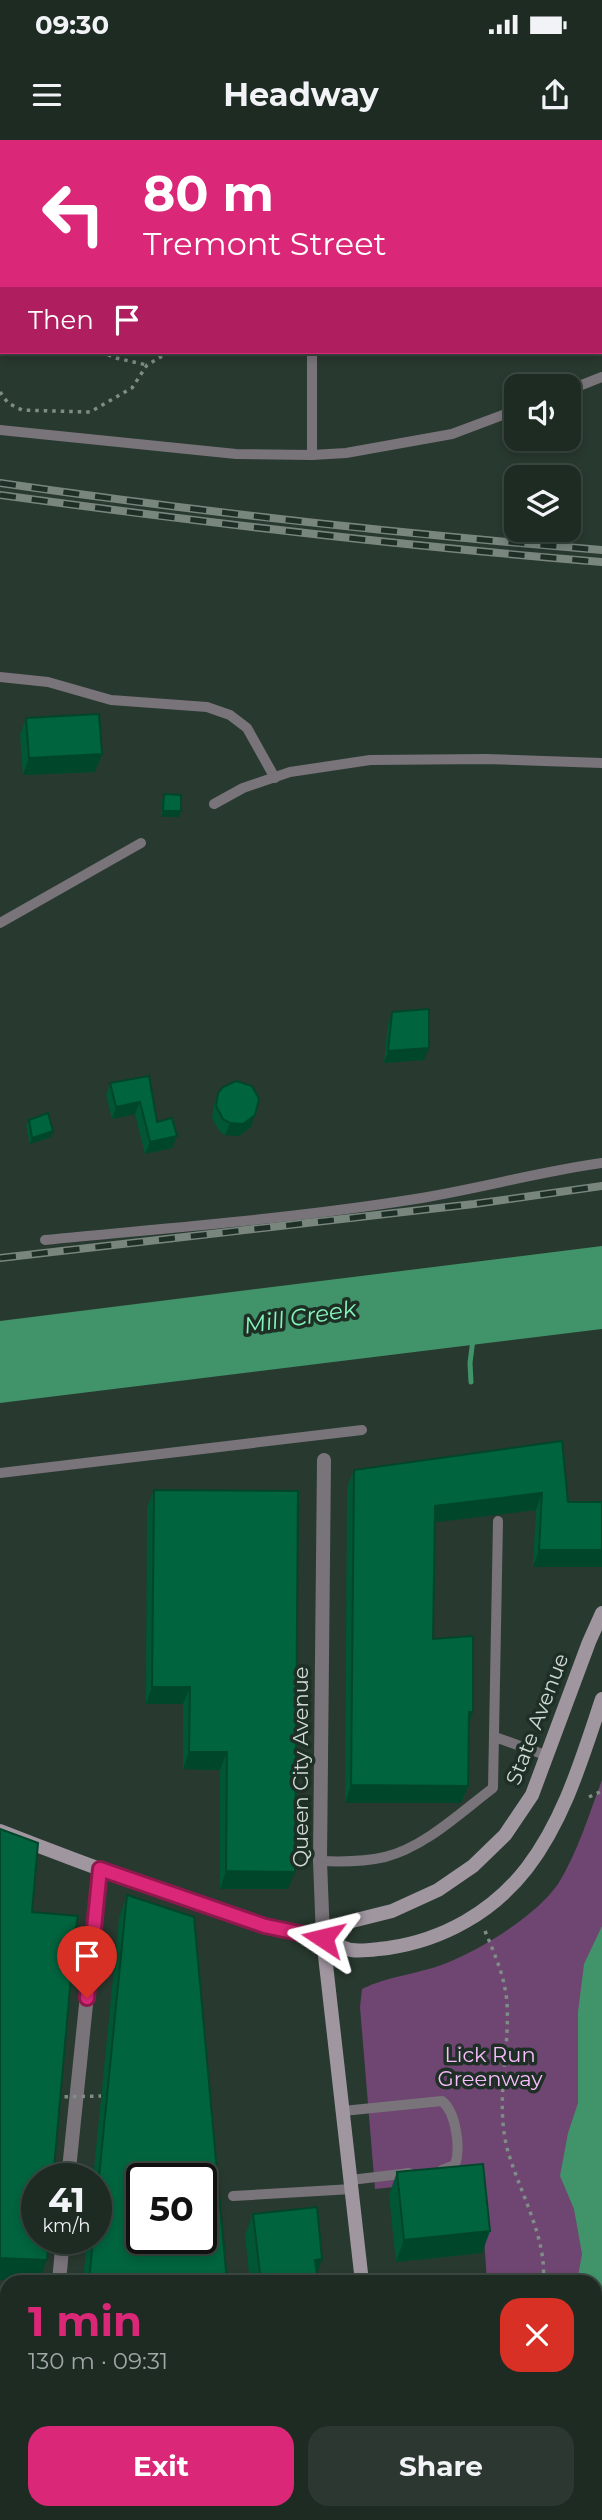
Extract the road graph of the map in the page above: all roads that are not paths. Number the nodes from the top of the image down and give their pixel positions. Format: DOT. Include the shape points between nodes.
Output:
graph roads {
  1 [pos="312,354"];
  2 [pos="602,377"];
  3 [pos="581,385"];
  4 [pos="504,414"];
  5 [pos="0,430"];
  6 [pos="312,455"];
  7 [pos="0,677"];
  8 [pos="602,763"];
  9 [pos="275,778"];
  10 [pos="214,804"];
  11 [pos="141,843"];
  12 [pos="0,923"];
  13 [pos="602,1163"];
  14 [pos="45,1240"];
  15 [pos="362,1430"];
  16 [pos="324,1460"];
  17 [pos="0,1473"];
  18 [pos="498,1521"];
  19 [pos="602,1613"];
  20 [pos="602,1699"];
  21 [pos="495,1737"];
  22 [pos="548,1756"];
  23 [pos="0,1831"];
  24 [pos="320,1861"];
  25 [pos="100,1869"];
  26 [pos="323,1938"];
  27 [pos="343,2111"];
  28 [pos="70,2163"];
  29 [pos="434,2171"];
  30 [pos="422,2172"];
  31 [pos="351,2184"];
  32 [pos="233,2196"];
  33 [pos="62,2254"];
  34 [pos="60,2275"];
  35 [pos="361,2275"];
  1 -- 6 [label="lane"];
  2 -- 3 [label="lane"];
  4 -- 6 [label="lane" via="452,434"];
  5 -- 6 [label="lane" via="236,454"];
  7 -- 9 [label="lane" via="48,682 111,700 207,707 230,715 247,728"];
  8 -- 9 [label="lane" via="370,760"];
  9 -- 10 [label="lane"];
  11 -- 12 [label="lane"];
  13 -- 14 [label="lane" via="406,1200"];
  15 -- 17 [label="lane"];
  16 -- 24 [label="street, Queen City Avenue"];
  18 -- 21 [label="lane"];
  19 -- 22 [label="main road, State Avenue"];
  20 -- 26 [label="main road" via="558,1818 528,1867 491,1905 449,1930 399,1946 350,1950"];
  21 -- 22 [label="lane"];
  21 -- 24 [label="lane" via="494,1788 432,1833 387,1856"];
  22 -- 26 [label="main road, State Avenue" via="519,1816 473,1866 418,1900 348,1922"];
  23 -- 25 [label="main road"];
  24 -- 26 [label="street, Queen City Avenue"];
  25 -- 26 [label="main road" via="265,1926"];
  25 -- 28 [label="street"];
  26 -- 27 [label="main road, Queen City Avenue"];
  27 -- 29 [label="lane" via="442,2101 454,2115 458,2157 447,2170"];
  27 -- 31 [label="main road, Queen City Avenue"];
  30 -- 31 [label="lane"];
  31 -- 32 [label="lane"];
  31 -- 35 [label="main road, Queen City Avenue"];
  33 -- 34 [label="street"];
}
